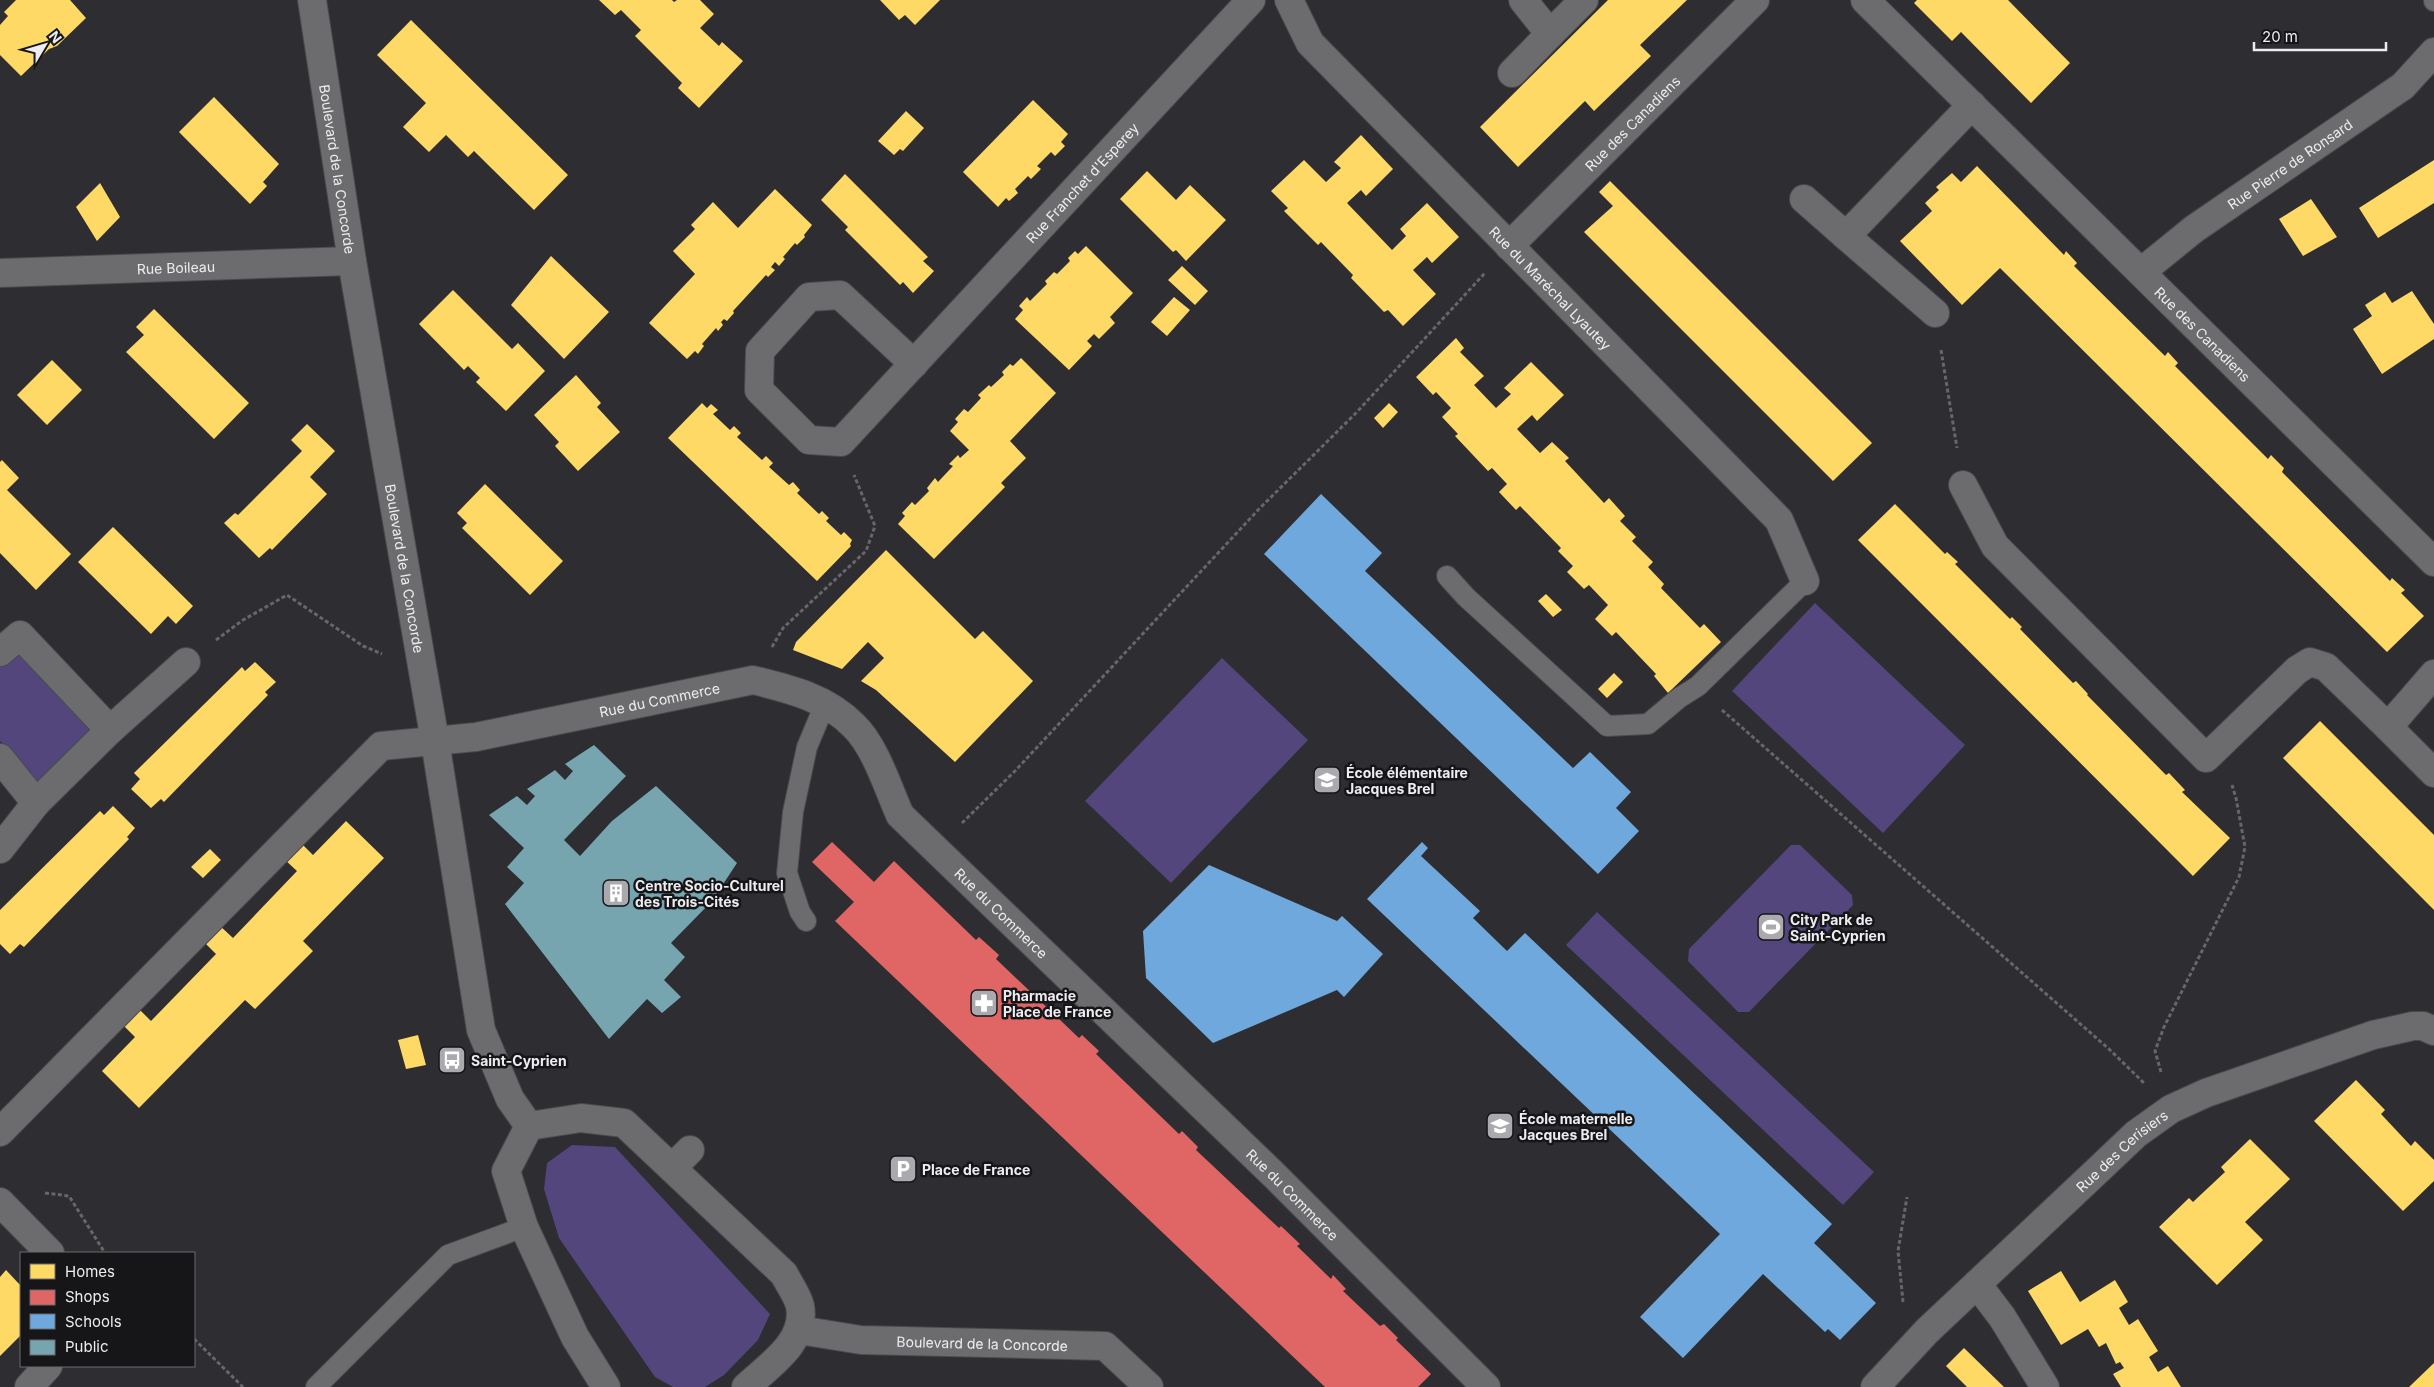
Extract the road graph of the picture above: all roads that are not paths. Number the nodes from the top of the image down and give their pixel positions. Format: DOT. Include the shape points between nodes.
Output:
graph roads {
  1 [pos="312,0"];
  2 [pos="1251,0"];
  3 [pos="1289,0"];
  4 [pos="1523,0"];
  5 [pos="1584,0"];
  6 [pos="1755,0"];
  7 [pos="1865,0"];
  8 [pos="1550,34"];
  9 [pos="2434,52"];
  10 [pos="1512,72"];
  11 [pos="1972,105"];
  12 [pos="1804,199"];
  13 [pos="1846,236"];
  14 [pos="1509,246"];
  15 [pos="352,261"];
  16 [pos="2141,272"];
  17 [pos="0,274"];
  18 [pos="1935,313"];
  19 [pos="914,364"];
  20 [pos="1963,485"];
  21 [pos="2434,562"];
  22 [pos="1447,576"];
  23 [pos="1805,581"];
  24 [pos="0,652"];
  25 [pos="186,662"];
  26 [pos="2434,674"];
  27 [pos="825,704"];
  28 [pos="2388,727"];
  29 [pos="110,730"];
  30 [pos="435,742"];
  31 [pos="0,758"];
  32 [pos="2434,773"];
  33 [pos="36,803"];
  34 [pos="0,849"];
  35 [pos="806,921"];
  36 [pos="2434,1031"];
  37 [pos="530,1126"];
  38 [pos="0,1132"];
  39 [pos="0,1202"];
  40 [pos="524,1227"];
  41 [pos="49,1252"];
  42 [pos="1977,1284"];
  43 [pos="799,1330"];
  44 [pos="47,1367"];
  45 [pos="29,1387"];
  46 [pos="316,1387"];
  47 [pos="606,1387"];
  48 [pos="746,1387"];
  49 [pos="1149,1387"];
  50 [pos="1486,1387"];
  51 [pos="1875,1387"];
  52 [pos="2044,1387"];
  1 -- 15 [label="street, Boulevard de la Concorde"];
  2 -- 19 [label="street, Rue Franchet d'Esperey"];
  3 -- 14 [label="street, Rue du Maréchal Lyautey" via="1310,43"];
  4 -- 8 [label="street"];
  5 -- 8 [label="street"];
  6 -- 14 [label="street, Rue des Canadiens"];
  7 -- 11 [label="street, Rue des Canadiens"];
  8 -- 10 [label="street"];
  9 -- 16 [label="street, Rue Pierre de Ronsard" via="2397,90 2194,229"];
  11 -- 13 [label="street"];
  11 -- 16 [label="street, Rue des Canadiens"];
  12 -- 13 [label="street"];
  13 -- 18 [label="street"];
  14 -- 23 [label="street, Rue du Maréchal Lyautey" via="1779,520"];
  15 -- 17 [label="street, Rue Boileau"];
  15 -- 30 [label="street, Boulevard de la Concorde"];
  16 -- 21 [label="street, Rue des Canadiens"];
  19 -- 19 [label="street, Rue Franchet d'Esperey" via="841,442 809,440 759,390 760,351 809,297 840,295"];
  20 -- 28 [label="street" via="1995,546 2206,758 2297,670 2310,662 2326,667"];
  22 -- 23 [label="lane" via="1466,598 1607,726 1648,724 1678,698 1698,686"];
  24 -- 29 [label="street" via="20,635"];
  25 -- 29 [label="street"];
  26 -- 28 [label="street"];
  27 -- 30 [label="street, Rue du Commerce" via="795,690 753,680"];
  27 -- 35 [label="lane" via="808,747 793,812 787,873"];
  27 -- 50 [label="street, Rue du Commerce" via="855,726 873,754 900,815 1268,1169"];
  28 -- 32 [label="street"];
  29 -- 33 [label="street"];
  30 -- 37 [label="street, Boulevard de la Concorde" via="481,1030 510,1099"];
  30 -- 38 [label="street, Rue du Commerce" via="381,746"];
  31 -- 33 [label="street"];
  33 -- 34 [label="street"];
  36 -- 42 [label="street, Rue des Cerisiers" via="2424,1026 2390,1030 2206,1093 2171,1109 2136,1134"];
  37 -- 40 [label="street" via="506,1171"];
  37 -- 43 [label="street" via="581,1118 624,1124 681,1159 784,1274 800,1306"];
  39 -- 41 [label="street"];
  40 -- 46 [label="lane" via="448,1255"];
  40 -- 47 [label="street" via="575,1337"];
  42 -- 51 [label="street, Rue des Cerisiers"];
  42 -- 52 [label="street" via="2002,1317"];
  43 -- 48 [label="street" via="786,1349"];
  43 -- 49 [label="street, Boulevard de la Concorde" via="861,1340 1106,1346"];
  44 -- 45 [label="street"];
}
